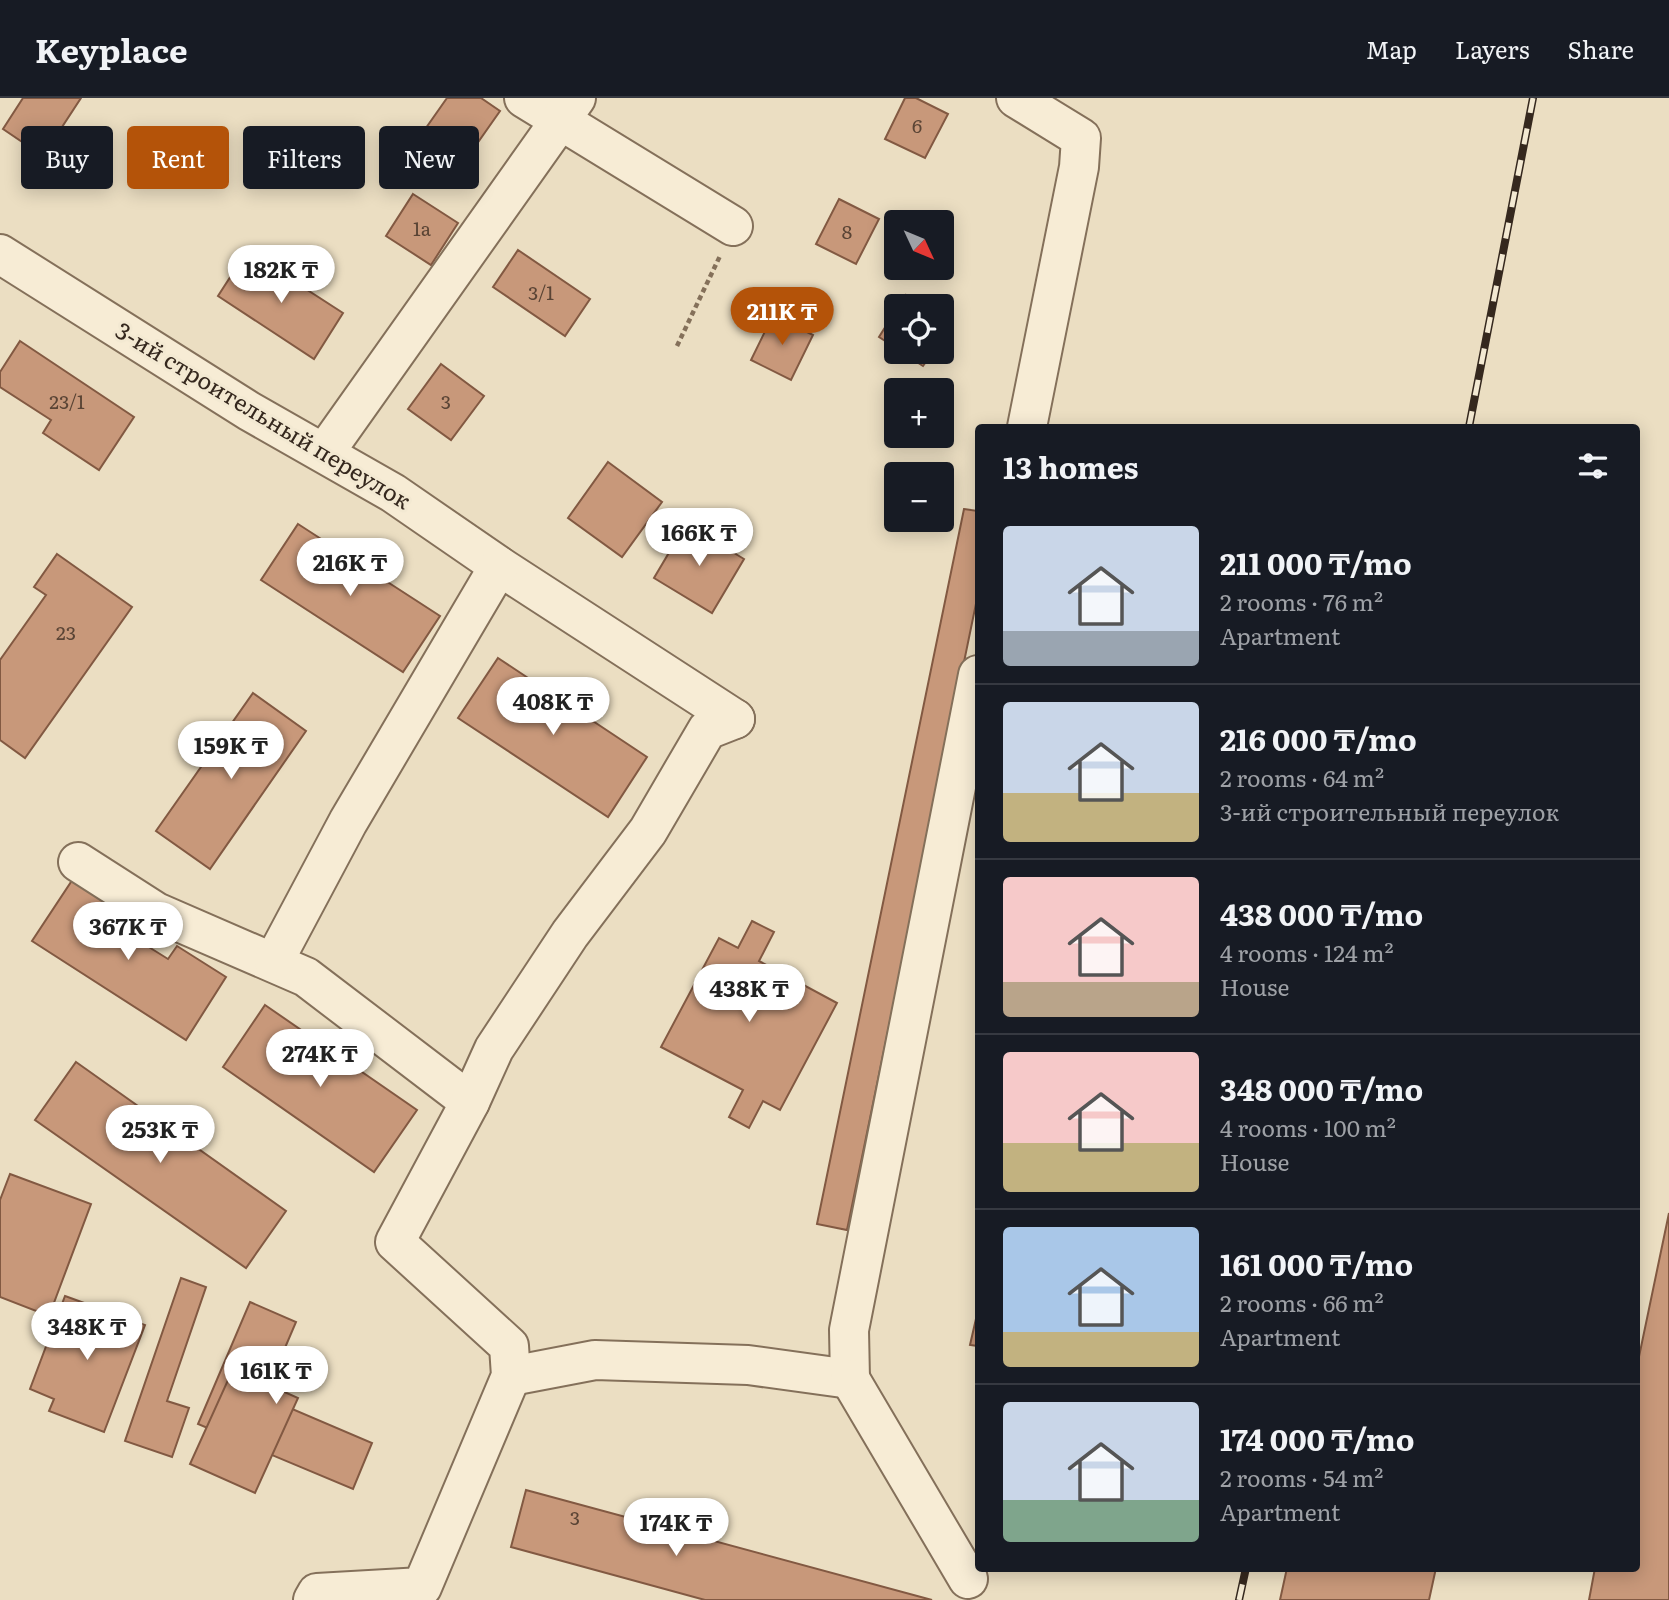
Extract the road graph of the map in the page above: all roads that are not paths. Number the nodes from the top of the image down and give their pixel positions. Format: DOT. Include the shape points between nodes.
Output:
graph roads {
  1 [pos="524,98"];
  2 [pos="1016,98"];
  3 [pos="568,109"];
  4 [pos="733,226"];
  5 [pos="0,254"];
  6 [pos="1028,424"];
  7 [pos="325,452"];
  8 [pos="499,566"];
  9 [pos="975,690"];
  10 [pos="78,862"];
  11 [pos="274,961"];
  12 [pos="470,1102"];
  13 [pos="511,1376"];
  14 [pos="850,1379"];
  15 [pos="968,1579"];
  16 [pos="313,1600"];
  1 -- 3 [label="street"];
  2 -- 6 [label="street" via="1081,138"];
  3 -- 4 [label="street"];
  3 -- 7 [label="street"];
  5 -- 7 [label="street, 3-ий строительный переулок" via="249,411"];
  7 -- 8 [label="street, 3-ий строительный переулок"];
  8 -- 11 [label="street" via="362,798"];
  8 -- 12 [label="street, 3-ий строительный переулок" via="735,719 707,730 648,831 570,934 494,1049"];
  9 -- 14 [label="street" via="849,1330"];
  10 -- 11 [label="street" via="156,912"];
  11 -- 12 [label="street" via="306,977"];
  12 -- 13 [label="street" via="395,1242 509,1346"];
  13 -- 14 [label="street" via="595,1360 748,1365"];
  13 -- 16 [label="street" via="422,1587 317,1593"];
  14 -- 15 [label="street"];
}
